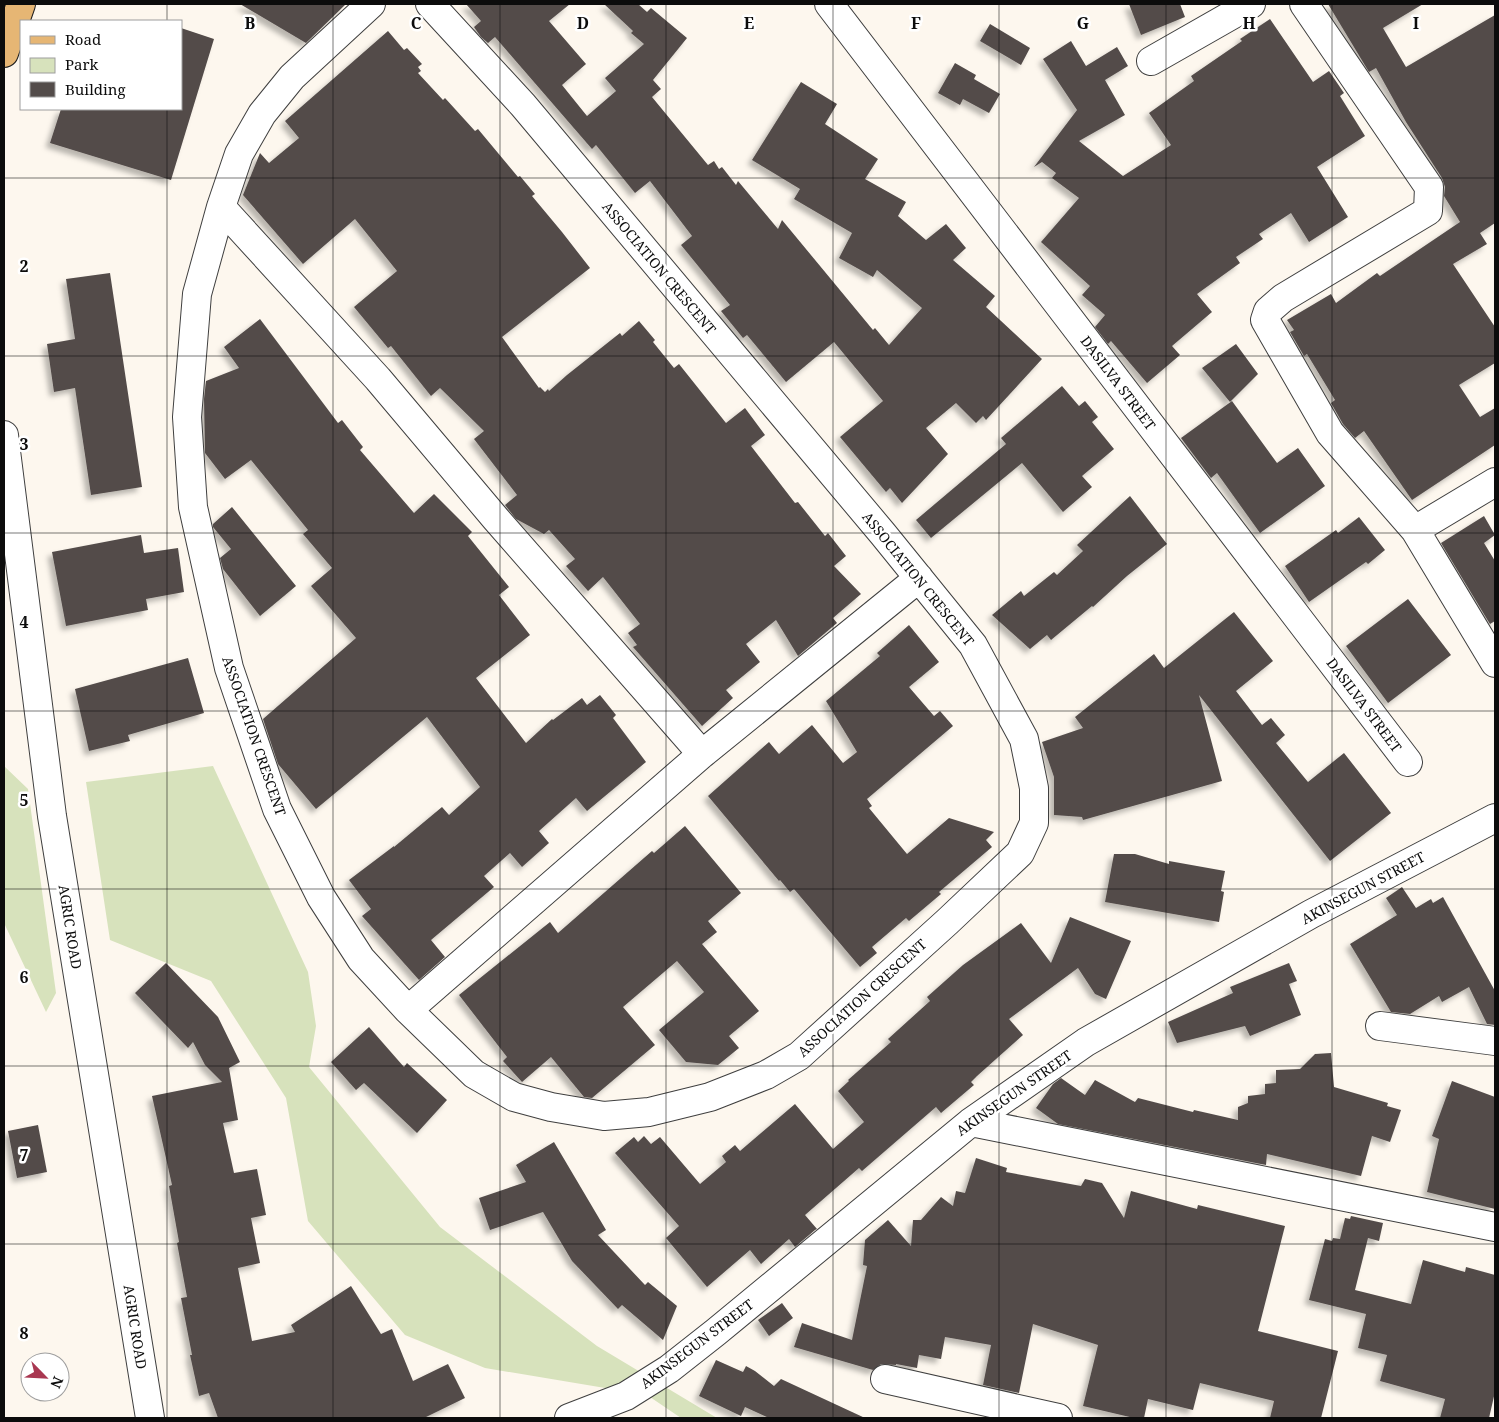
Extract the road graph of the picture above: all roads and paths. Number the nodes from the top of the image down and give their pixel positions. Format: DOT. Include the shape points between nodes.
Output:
graph roads {
  1 [pos="21,4"];
  2 [pos="371,4"];
  3 [pos="430,4"];
  4 [pos="829,4"];
  5 [pos="1252,4"];
  6 [pos="1304,4"];
  7 [pos="4,53"];
  8 [pos="1151,61"];
  9 [pos="221,206"];
  10 [pos="4,435"];
  11 [pos="1495,482"];
  12 [pos="1415,530"];
  13 [pos="919,578"];
  14 [pos="1495,664"];
  15 [pos="702,754"];
  16 [pos="1408,762"];
  17 [pos="1495,818"];
  18 [pos="408,1010"];
  19 [pos="1380,1026"];
  20 [pos="1495,1041"];
  21 [pos="971,1122"];
  22 [pos="1495,1228"];
  23 [pos="886,1379"];
  24 [pos="150,1418"];
  25 [pos="569,1418"];
  26 [pos="1058,1418"];
  1 -- 7 [label="main road"];
  2 -- 9 [label="street, ASSOCIATION CRESCENT" via="292,78 262,114 239,154"];
  3 -- 13 [label="street, ASSOCIATION CRESCENT" via="523,105"];
  4 -- 16 [label="street, DASILVA STREET"];
  5 -- 8 [label="street"];
  6 -- 12 [label="street" via="1429,187 1428,210 1283,298 1268,311 1265,320 1330,433"];
  9 -- 15 [label="street" via="378,379"];
  9 -- 18 [label="street, ASSOCIATION CRESCENT" via="197,294 187,417 193,507 230,668 277,809 321,897 360,959"];
  10 -- 24 [label="street, AGRIC ROAD" via="52,816"];
  11 -- 12 [label="street"];
  12 -- 14 [label="street"];
  13 -- 15 [label="street"];
  13 -- 18 [label="street, ASSOCIATION CRESCENT" via="973,645 1024,739 1034,788 1034,824 1020,853 798,1056 766,1075 710,1097 649,1112 604,1116 514,1097 474,1074"];
  15 -- 18 [label="street"];
  17 -- 21 [label="street, AKINSEGUN STREET" via="1311,914 1086,1042"];
  19 -- 20 [label="street"];
  21 -- 22 [label="street"];
  21 -- 25 [label="street, AKINSEGUN STREET" via="669,1368 626,1396"];
  23 -- 26 [label="street"];
}
